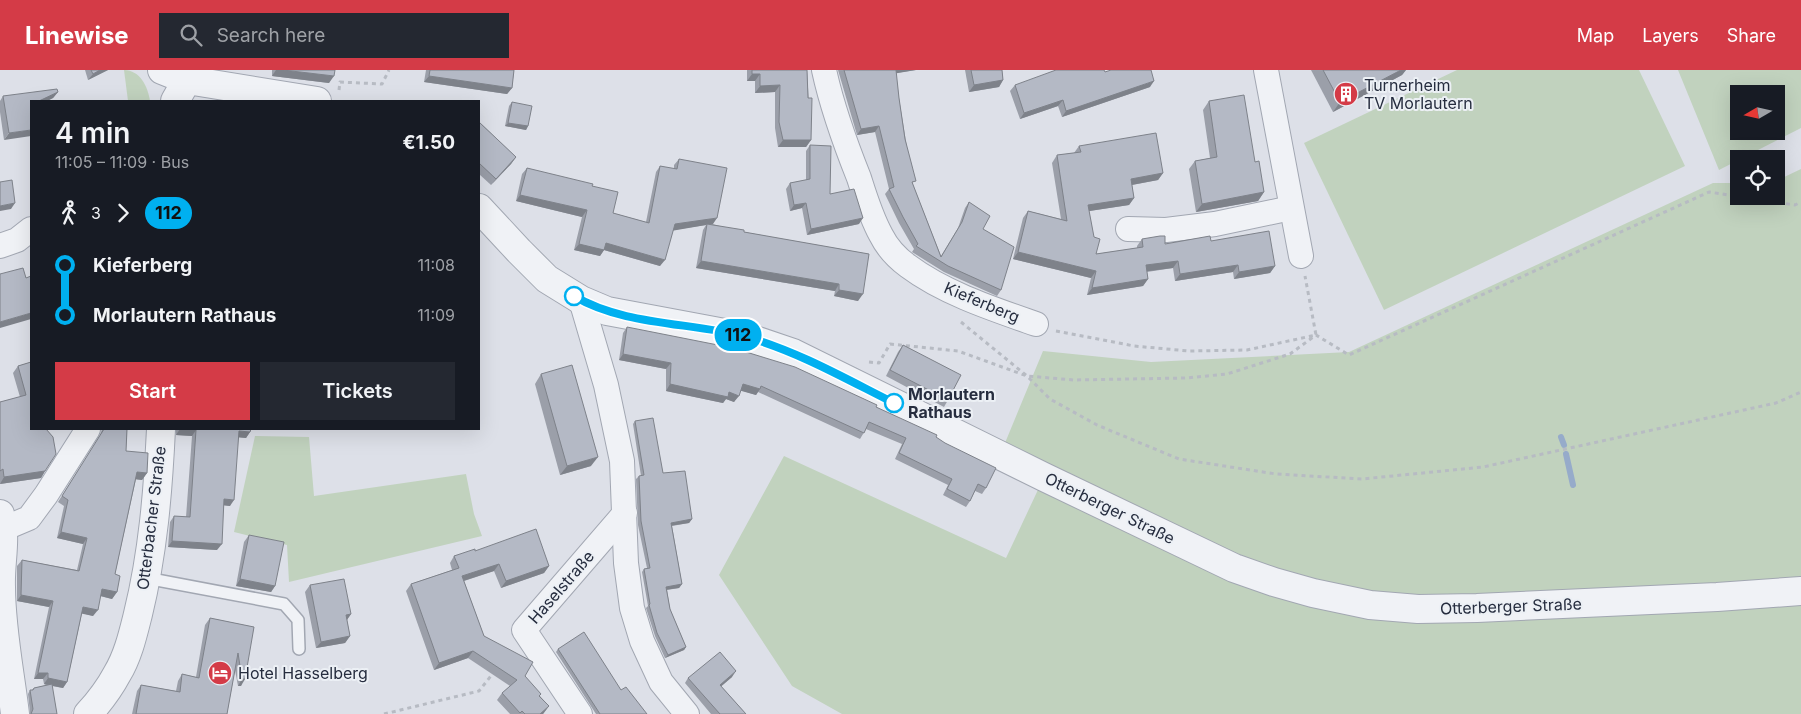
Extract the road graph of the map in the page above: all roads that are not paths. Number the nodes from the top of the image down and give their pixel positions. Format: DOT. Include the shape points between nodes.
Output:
graph roads {
  1 [pos="162,70"];
  2 [pos="824,70"];
  3 [pos="1266,70"];
  4 [pos="181,91"];
  5 [pos="328,96"];
  6 [pos="1291,208"];
  7 [pos="480,209"];
  8 [pos="1128,229"];
  9 [pos="30,230"];
  10 [pos="0,246"];
  11 [pos="1300,256"];
  12 [pos="581,300"];
  13 [pos="1036,324"];
  14 [pos="161,430"];
  15 [pos="78,435"];
  16 [pos="625,513"];
  17 [pos="2,521"];
  18 [pos="146,578"];
  19 [pos="1801,591"];
  20 [pos="299,648"];
  21 [pos="16,714"];
  22 [pos="88,714"];
  23 [pos="580,714"];
  24 [pos="686,714"];
  1 -- 4 [label="street"];
  2 -- 13 [label="street, Kieferberg" via="830,98 872,214 891,251 908,266 937,283 990,308"];
  3 -- 6 [label="street"];
  4 -- 5 [label="street"];
  6 -- 8 [label="street" via="1215,224 1166,230"];
  6 -- 11 [label="street"];
  7 -- 12 [label="street, Otterberger Straße" via="548,279"];
  9 -- 10 [label="street" via="17,240"];
  12 -- 16 [label="street" via="606,385 622,461"];
  12 -- 19 [label="street, Otterberger Straße" via="608,311 746,337 793,353 1234,568 1313,593 1370,604 1428,609"];
  14 -- 18 [label="street, Otterbacher Straße" via="159,480"];
  15 -- 17 [label="street" via="46,495 29,518"];
  16 -- 23 [label="street, Haselstraße" via="524,630"];
  16 -- 24 [label="street" via="626,563 632,608 642,642 662,682"];
  17 -- 21 [label="street" via="4,548 0,586"];
  18 -- 20 [label="lane" via="284,604 298,620"];
  18 -- 22 [label="street, Otterbacher Straße" via="132,640 122,665"];
}
